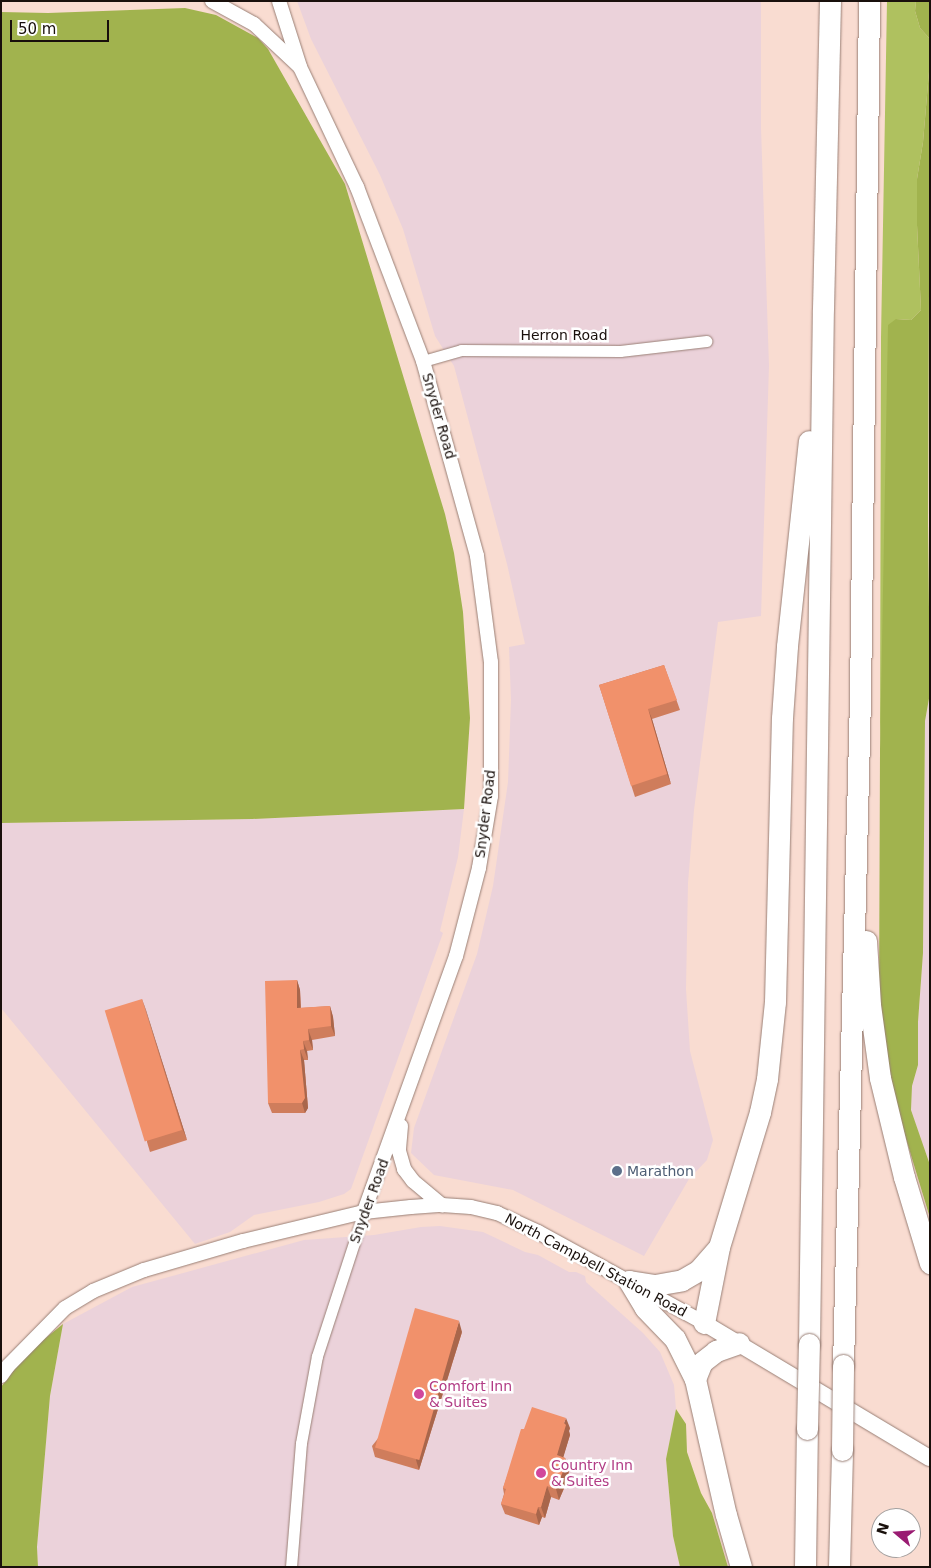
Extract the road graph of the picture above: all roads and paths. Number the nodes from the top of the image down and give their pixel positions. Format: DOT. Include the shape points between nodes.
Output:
graph roads {
  1 [pos="212,1"];
  2 [pos="279,1"];
  3 [pos="830,1"];
  4 [pos="869,1"];
  5 [pos="300,67"];
  6 [pos="823,309"];
  7 [pos="706,341"];
  8 [pos="423,361"];
  9 [pos="858,778"];
  10 [pos="403,1108"];
  11 [pos="442,1205"];
  12 [pos="364,1212"];
  13 [pos="719,1247"];
  14 [pos="930,1263"];
  15 [pos="630,1282"];
  16 [pos="704,1323"];
  17 [pos="739,1343"];
  18 [pos="1,1376"];
  19 [pos="695,1379"];
  20 [pos="930,1458"];
  21 [pos="291,1567"];
  22 [pos="741,1567"];
  23 [pos="805,1567"];
  24 [pos="839,1567"];
  1 -- 5 [label="street, Snyder Road" via="254,24"];
  2 -- 5 [label="street, Snyder Road"];
  3 -- 6 [label="highway"];
  4 -- 9 [label="highway"];
  5 -- 8 [label="street, Snyder Road" via="357,187"];
  6 -- 13 [label="highway" via="782,709 775,1002 768,1069 760,1112"];
  6 -- 23 [label="highway, bridge"];
  7 -- 8 [label="street, Herron Road" via="620,350 461,350"];
  8 -- 10 [label="street, Snyder Road" via="477,556 491,662 491,796 468,914"];
  9 -- 14 [label="highway" via="870,1005 880,1078 904,1177"];
  9 -- 24 [label="highway, bridge"];
  10 -- 11 [label="street" via="399,1142 404,1168 413,1181"];
  10 -- 12 [label="street, Snyder Road"];
  11 -- 12 [label="street, North Campbell Station Road"];
  11 -- 15 [label="street, North Campbell Station Road" via="497,1213"];
  12 -- 18 [label="street, North Campbell Station Road" via="243,1241 144,1270 93,1291 65,1308"];
  12 -- 21 [label="street, Snyder Road" via="317,1356 301,1443"];
  13 -- 15 [label="highway" via="699,1270 682,1280 655,1285"];
  13 -- 16 [label="highway"];
  15 -- 16 [label="street, North Campbell Station Road"];
  15 -- 19 [label="highway" via="645,1308 675,1339"];
  16 -- 17 [label="main road, North Campbell Station Road"];
  17 -- 19 [label="highway" via="716,1351 702,1362"];
  17 -- 20 [label="main road, North Campbell Station Road"];
  19 -- 22 [label="highway"];
}
